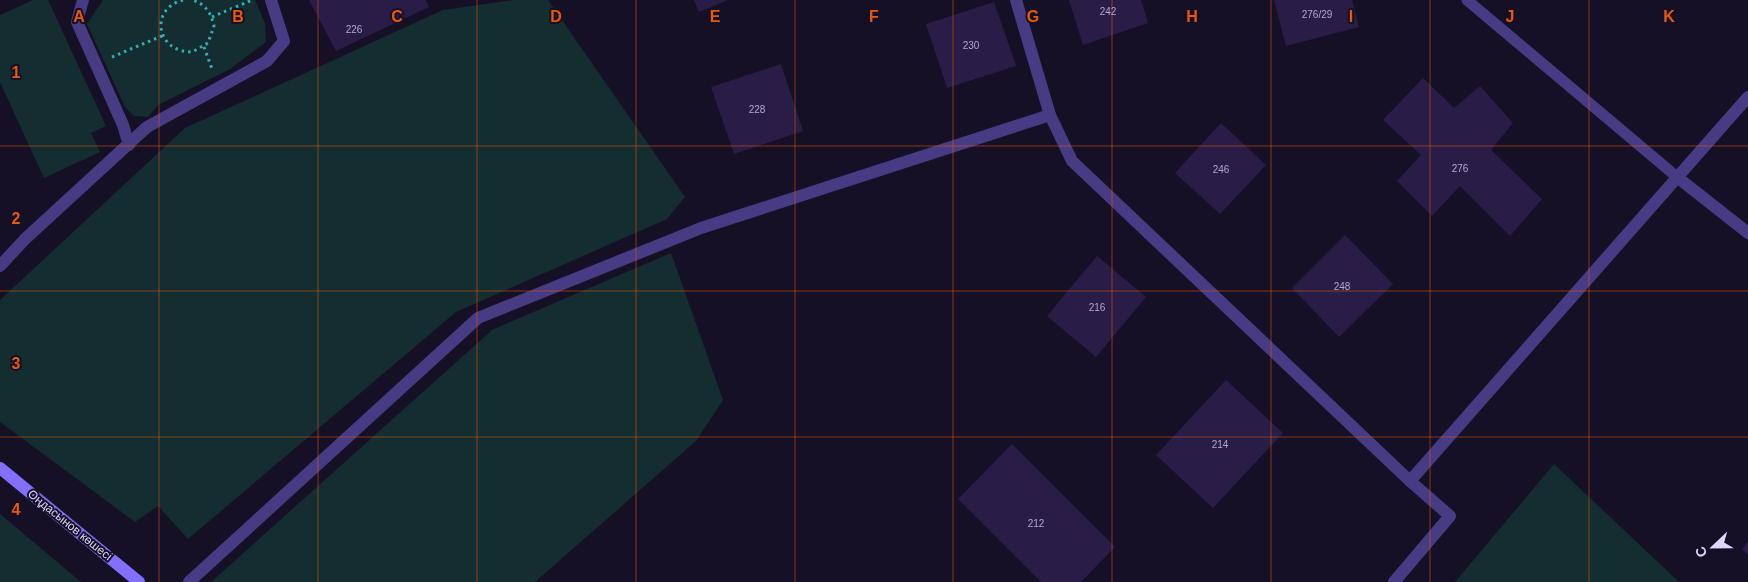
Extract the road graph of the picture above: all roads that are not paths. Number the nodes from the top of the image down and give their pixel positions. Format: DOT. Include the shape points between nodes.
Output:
graph roads {
  1 [pos="83,0"];
  2 [pos="271,0"];
  3 [pos="1016,0"];
  4 [pos="1467,0"];
  5 [pos="1748,97"];
  6 [pos="1050,116"];
  7 [pos="129,145"];
  8 [pos="1678,177"];
  9 [pos="1748,233"];
  10 [pos="0,266"];
  11 [pos="0,468"];
  12 [pos="1410,481"];
  13 [pos="131,580"];
  14 [pos="189,582"];
  15 [pos="1394,582"];
  1 -- 7 [label="street" via="77,22"];
  2 -- 7 [label="street" via="284,41 267,61 147,127"];
  3 -- 6 [label="street"];
  4 -- 8 [label="lane"];
  5 -- 8 [label="street"];
  6 -- 12 [label="street" via="1072,161"];
  6 -- 14 [label="street" via="701,228 478,318"];
  7 -- 10 [label="street"];
  8 -- 9 [label="street"];
  8 -- 12 [label="street"];
  11 -- 13 [label="street, Оңдасынов көшесі"];
  12 -- 15 [label="street" via="1450,516"];
}
